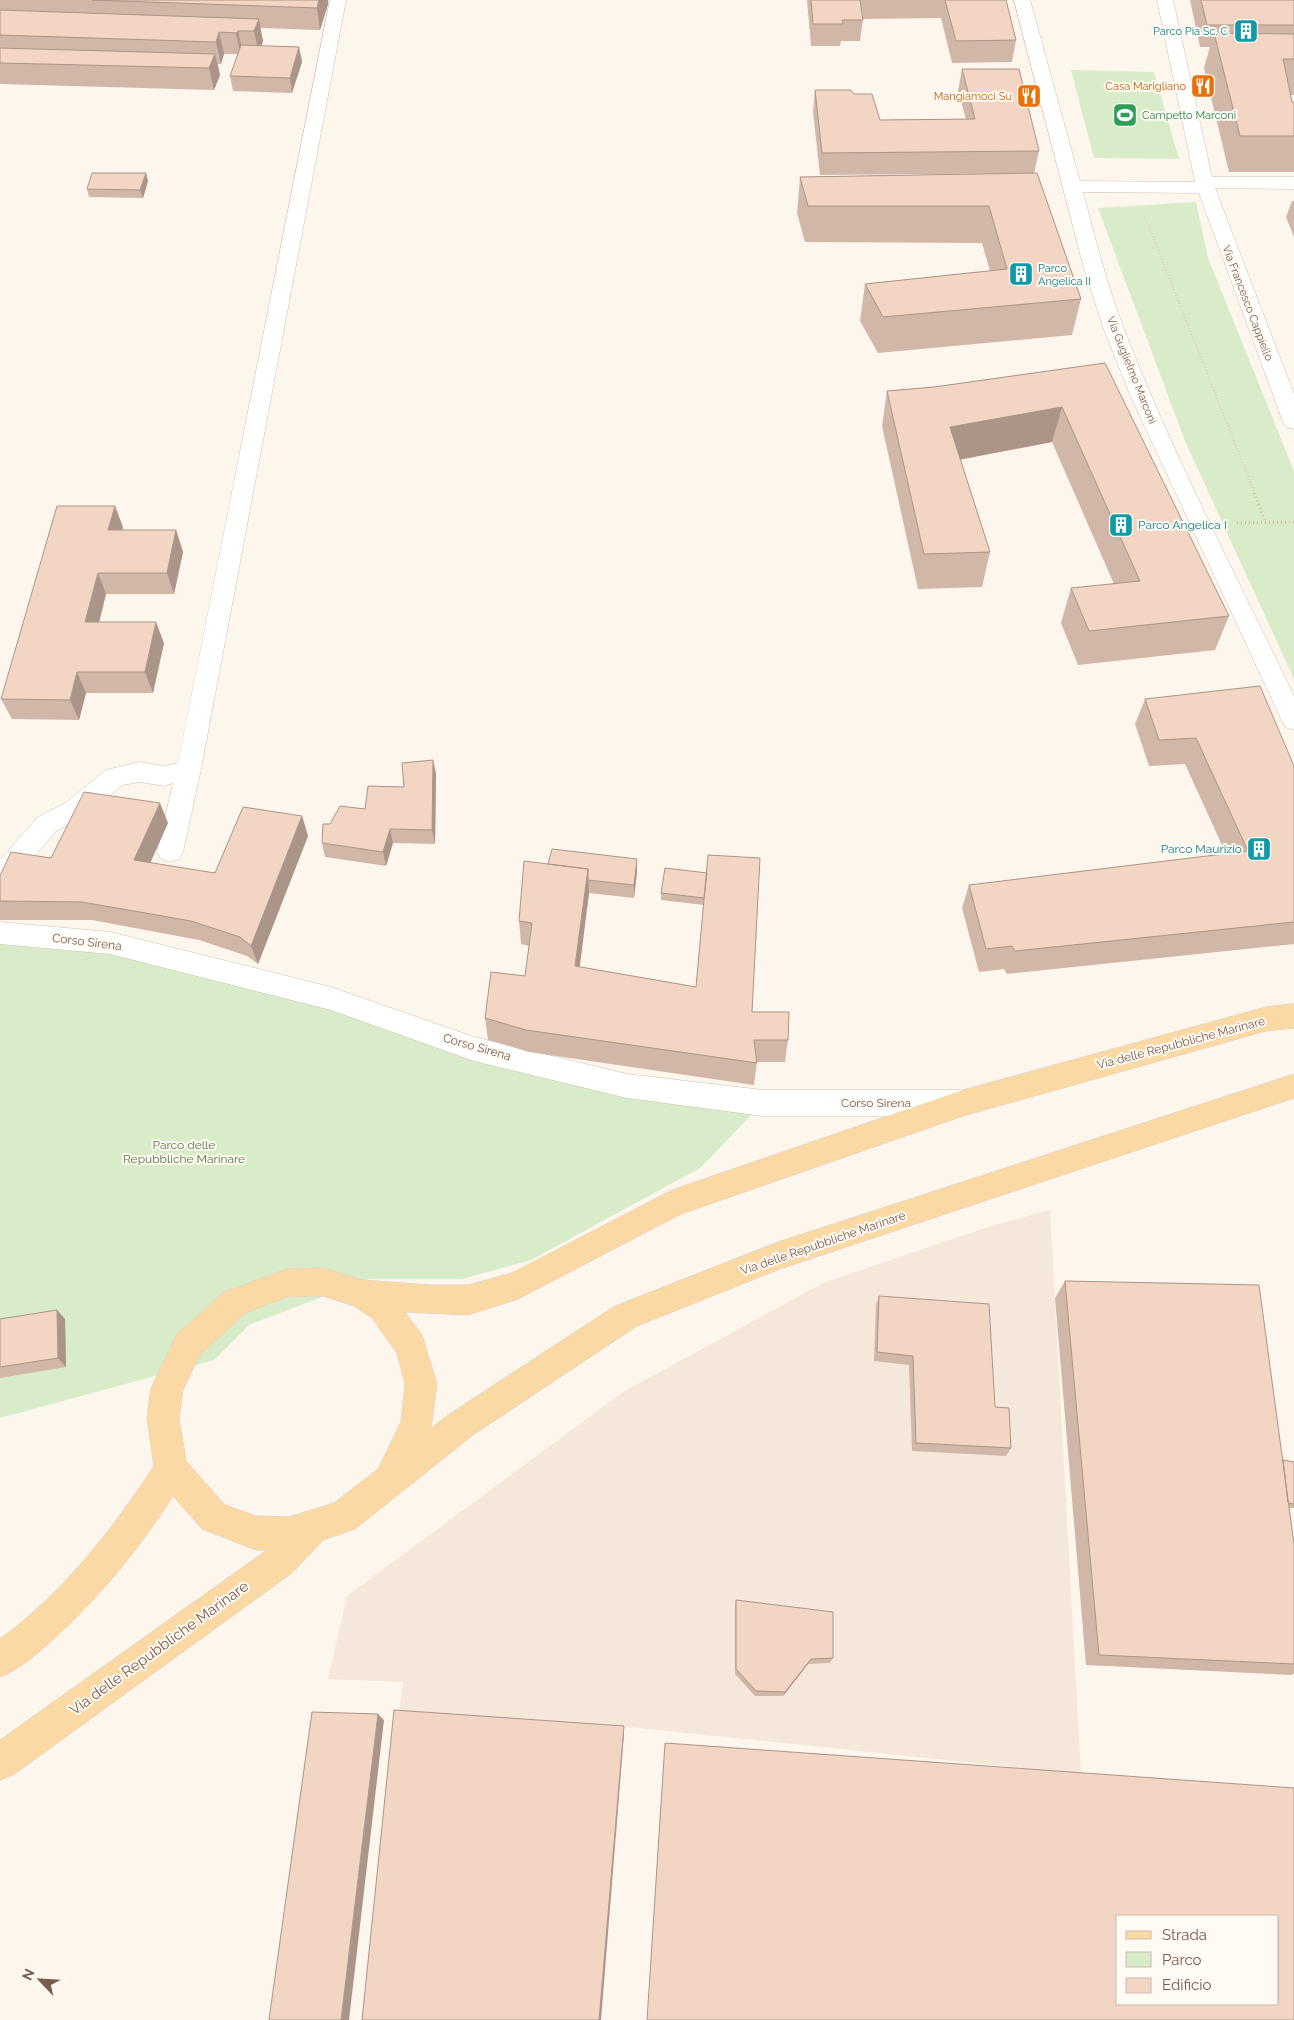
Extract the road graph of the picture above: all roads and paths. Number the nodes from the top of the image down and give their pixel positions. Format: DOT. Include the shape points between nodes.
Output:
graph roads {
  1 [pos="338,0"];
  2 [pos="1022,0"];
  3 [pos="1165,0"];
  4 [pos="1071,179"];
  5 [pos="1203,181"];
  6 [pos="1294,183"];
  7 [pos="1143,212"];
  8 [pos="1294,422"];
  9 [pos="1294,522"];
  10 [pos="1231,523"];
  11 [pos="1266,523"];
  12 [pos="1294,720"];
  13 [pos="189,769"];
  14 [pos="170,852"];
  15 [pos="0,885"];
  16 [pos="0,933"];
  17 [pos="1294,1016"];
  18 [pos="1294,1086"];
  19 [pos="963,1103"];
  20 [pos="362,1294"];
  21 [pos="171,1469"];
  22 [pos="390,1479"];
  23 [pos="312,1527"];
  24 [pos="0,1660"];
  25 [pos="0,1762"];
  1 -- 13 [label="street"];
  2 -- 4 [label="street, Via Guglielmo Marconi"];
  3 -- 5 [label="street, Via Francesco Cappiello"];
  4 -- 5 [label="street"];
  4 -- 12 [label="street, Via Guglielmo Marconi" via="1110,318 1141,397"];
  5 -- 6 [label="street"];
  5 -- 8 [label="street, Via Francesco Cappiello"];
  7 -- 11 [label="path"];
  9 -- 11 [label="path"];
  10 -- 11 [label="path"];
  13 -- 14 [label="street"];
  13 -- 15 [label="street" via="164,776 140,772 115,777 76,809 47,824 14,862"];
  16 -- 19 [label="street, Corso Sirena" via="110,943 331,999 474,1049 627,1086 762,1103"];
  17 -- 19 [label="main road, Via delle Repubbliche Marinare" via="1266,1019"];
  18 -- 22 [label="main road, Via delle Repubbliche Marinare" via="778,1256 626,1316 462,1424"];
  19 -- 20 [label="main road, Via delle Repubbliche Marinare" via="672,1204 518,1286 468,1300"];
  20 -- 21 [label="main road" via="324,1282 287,1283 235,1302 201,1333 188,1345 167,1388 162,1418"];
  20 -- 22 [label="main road" via="383,1308 411,1346 421,1384 417,1424"];
  21 -- 23 [label="main road, Via delle Repubbliche Marinare" via="214,1517 256,1533 289,1534"];
  21 -- 24 [label="main road" via="130,1530 94,1575 20,1646"];
  22 -- 23 [label="main road, Via delle Repubbliche Marinare" via="343,1517"];
  23 -- 25 [label="main road, Via delle Repubbliche Marinare" via="280,1561"];
}
